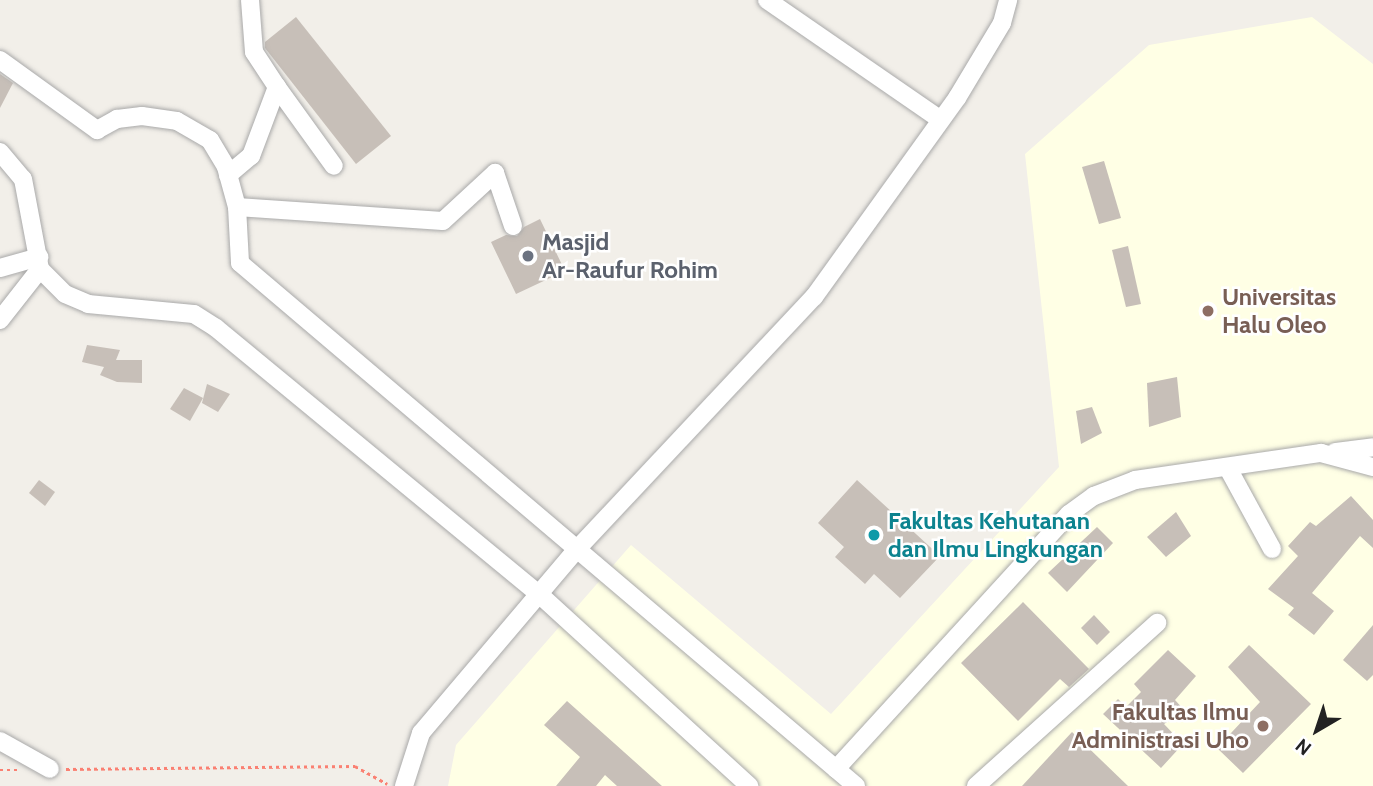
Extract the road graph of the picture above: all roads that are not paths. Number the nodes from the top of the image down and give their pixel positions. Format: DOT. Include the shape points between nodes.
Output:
graph roads {
  1 [pos="250,0"];
  2 [pos="767,0"];
  3 [pos="1008,0"];
  4 [pos="0,60"];
  5 [pos="277,87"];
  6 [pos="942,120"];
  7 [pos="0,152"];
  8 [pos="334,166"];
  9 [pos="228,175"];
  10 [pos="237,207"];
  11 [pos="513,226"];
  12 [pos="40,263"];
  13 [pos="0,268"];
  14 [pos="0,320"];
  15 [pos="1373,447"];
  16 [pos="1321,453"];
  17 [pos="1373,467"];
  18 [pos="1229,470"];
  19 [pos="578,548"];
  20 [pos="1272,549"];
  21 [pos="539,594"];
  22 [pos="1157,623"];
  23 [pos="0,741"];
  24 [pos="50,769"];
  25 [pos="836,769"];
  26 [pos="404,786"];
  27 [pos="749,786"];
  28 [pos="856,786"];
  29 [pos="976,786"];
  1 -- 5 [label="street" via="254,52"];
  2 -- 6 [label="street"];
  3 -- 6 [label="street" via="1002,23"];
  4 -- 9 [label="street" via="97,130 117,119 142,116 177,121 210,140"];
  5 -- 8 [label="street"];
  5 -- 9 [label="street" via="251,156"];
  6 -- 19 [label="street" via="814,297"];
  7 -- 12 [label="street" via="23,179"];
  9 -- 10 [label="street"];
  10 -- 11 [label="street" via="443,221 495,173"];
  10 -- 19 [label="street" via="240,263"];
  12 -- 13 [label="street"];
  12 -- 14 [label="street"];
  12 -- 21 [label="street" via="65,294 88,304 194,314 216,328"];
  15 -- 16 [label="street"];
  16 -- 17 [label="street"];
  16 -- 18 [label="street"];
  18 -- 20 [label="street"];
  18 -- 25 [label="street" via="1135,480 1094,496 1069,514"];
  19 -- 21 [label="street"];
  19 -- 25 [label="street"];
  21 -- 26 [label="street" via="421,733"];
  21 -- 27 [label="street"];
  22 -- 29 [label="street"];
  23 -- 24 [label="street"];
  25 -- 28 [label="street"];
}
